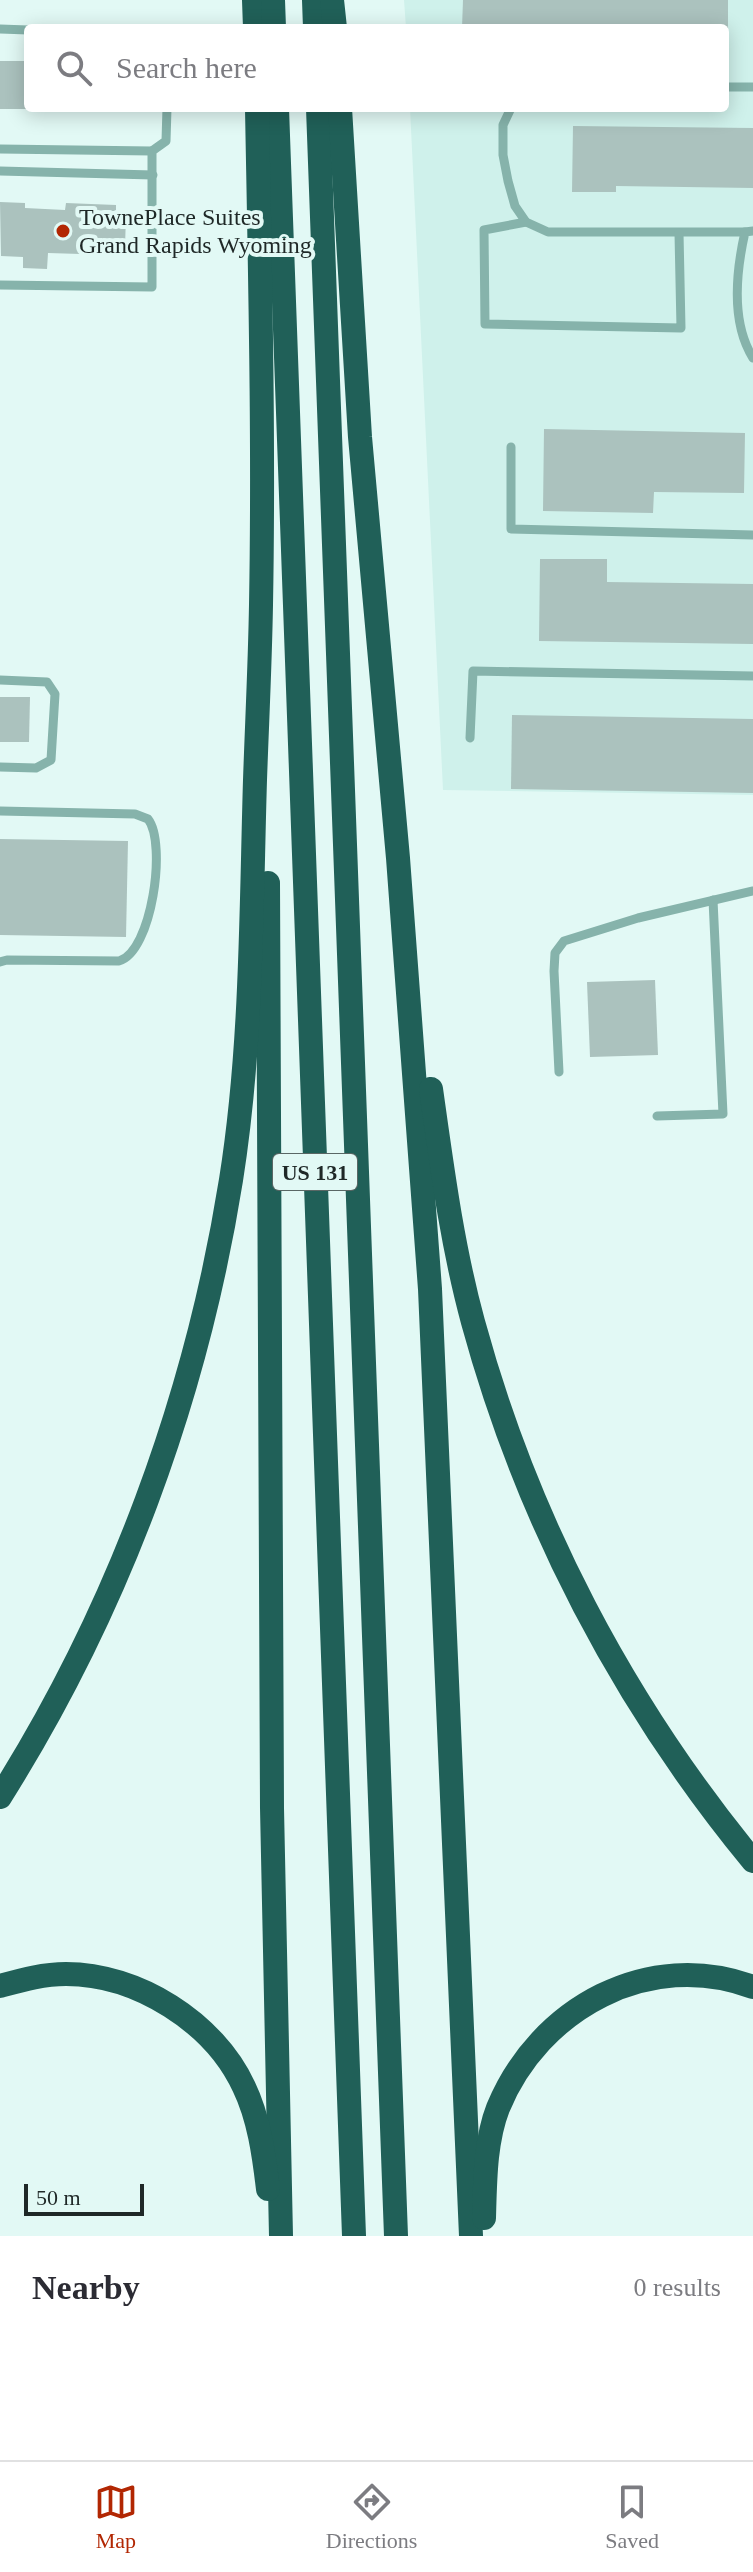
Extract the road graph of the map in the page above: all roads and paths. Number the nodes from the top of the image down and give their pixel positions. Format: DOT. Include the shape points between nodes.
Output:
graph roads {
  1 [pos="254,0"];
  2 [pos="273,0"];
  3 [pos="314,0"];
  4 [pos="332,0"];
  5 [pos="255,24"];
  6 [pos="274,24"];
  7 [pos="315,24"];
  8 [pos="335,24"];
  9 [pos="0,29"];
  10 [pos="24,30"];
  11 [pos="729,87"];
  12 [pos="753,87"];
  13 [pos="167,112"];
  14 [pos="257,112"];
  15 [pos="277,112"];
  16 [pos="318,112"];
  17 [pos="340,112"];
  18 [pos="509,112"];
  19 [pos="0,140"];
  20 [pos="4,149"];
  21 [pos="152,151"];
  22 [pos="0,171"];
  23 [pos="153,175"];
  24 [pos="526,222"];
  25 [pos="749,231"];
  26 [pos="679,233"];
  27 [pos="0,285"];
  28 [pos="753,358"];
  29 [pos="511,447"];
  30 [pos="753,535"];
  31 [pos="261,605"];
  32 [pos="753,676"];
  33 [pos="0,680"];
  34 [pos="470,738"];
  35 [pos="0,767"];
  36 [pos="0,811"];
  37 [pos="398,858"];
  38 [pos="753,891"];
  39 [pos="713,900"];
  40 [pos="0,962"];
  41 [pos="559,1072"];
  42 [pos="657,1116"];
  43 [pos="0,1797"];
  44 [pos="753,1861"];
  45 [pos="0,1986"];
  46 [pos="753,1987"];
  47 [pos="273,2236"];
  48 [pos="281,2236"];
  49 [pos="354,2236"];
  50 [pos="396,2236"];
  51 [pos="471,2236"];
  52 [pos="483,2236"];
  1 -- 5 [label="highway"];
  2 -- 6 [label="highway"];
  3 -- 7 [label="highway"];
  4 -- 8 [label="highway"];
  9 -- 10 [label="lane"];
  11 -- 12 [label="lane"];
  13 -- 21 [label="lane" via="166,141"];
  14 -- 31 [label="highway"];
  15 -- 49 [label="highway, US 131"];
  16 -- 50 [label="highway, US 131"];
  17 -- 37 [label="highway" via="360,437"];
  18 -- 24 [label="lane" via="503,125 503,155 515,206"];
  19 -- 20 [label="lane"];
  20 -- 21 [label="lane"];
  21 -- 23 [label="lane"];
  22 -- 23 [label="lane"];
  23 -- 27 [label="lane" via="152,287"];
  24 -- 26 [label="lane" via="548,232"];
  24 -- 26 [label="lane" via="484,230 485,324 681,328"];
  25 -- 26 [label="lane"];
  25 -- 28 [label="lane" via="740,259 739,321 741,339"];
  29 -- 30 [label="lane" via="511,529"];
  31 -- 43 [label="highway" via="242,1086 231,1179 203,1319 164,1457 111,1588 35,1742"];
  31 -- 48 [label="highway" via="270,982 272,1792"];
  32 -- 34 [label="lane" via="473,671"];
  33 -- 35 [label="lane" via="47,682 55,694 51,760 36,768"];
  36 -- 40 [label="lane" via="128,812 146,817 155,835 154,892 143,934 128,957"];
  37 -- 44 [label="highway" via="454,1239 472,1320 516,1453 546,1530 617,1668 712,1812"];
  37 -- 51 [label="highway" via="430,1289"];
  38 -- 39 [label="lane"];
  39 -- 41 [label="lane" via="564,941 555,953 554,971"];
  39 -- 42 [label="lane" via="723,1114"];
  45 -- 47 [label="highway" via="43,1975 115,1981 173,2008 200,2028 244,2086 252,2107"];
  46 -- 52 [label="highway" via="686,1975 639,1981 589,2000 560,2021 528,2057 497,2110"];
}
